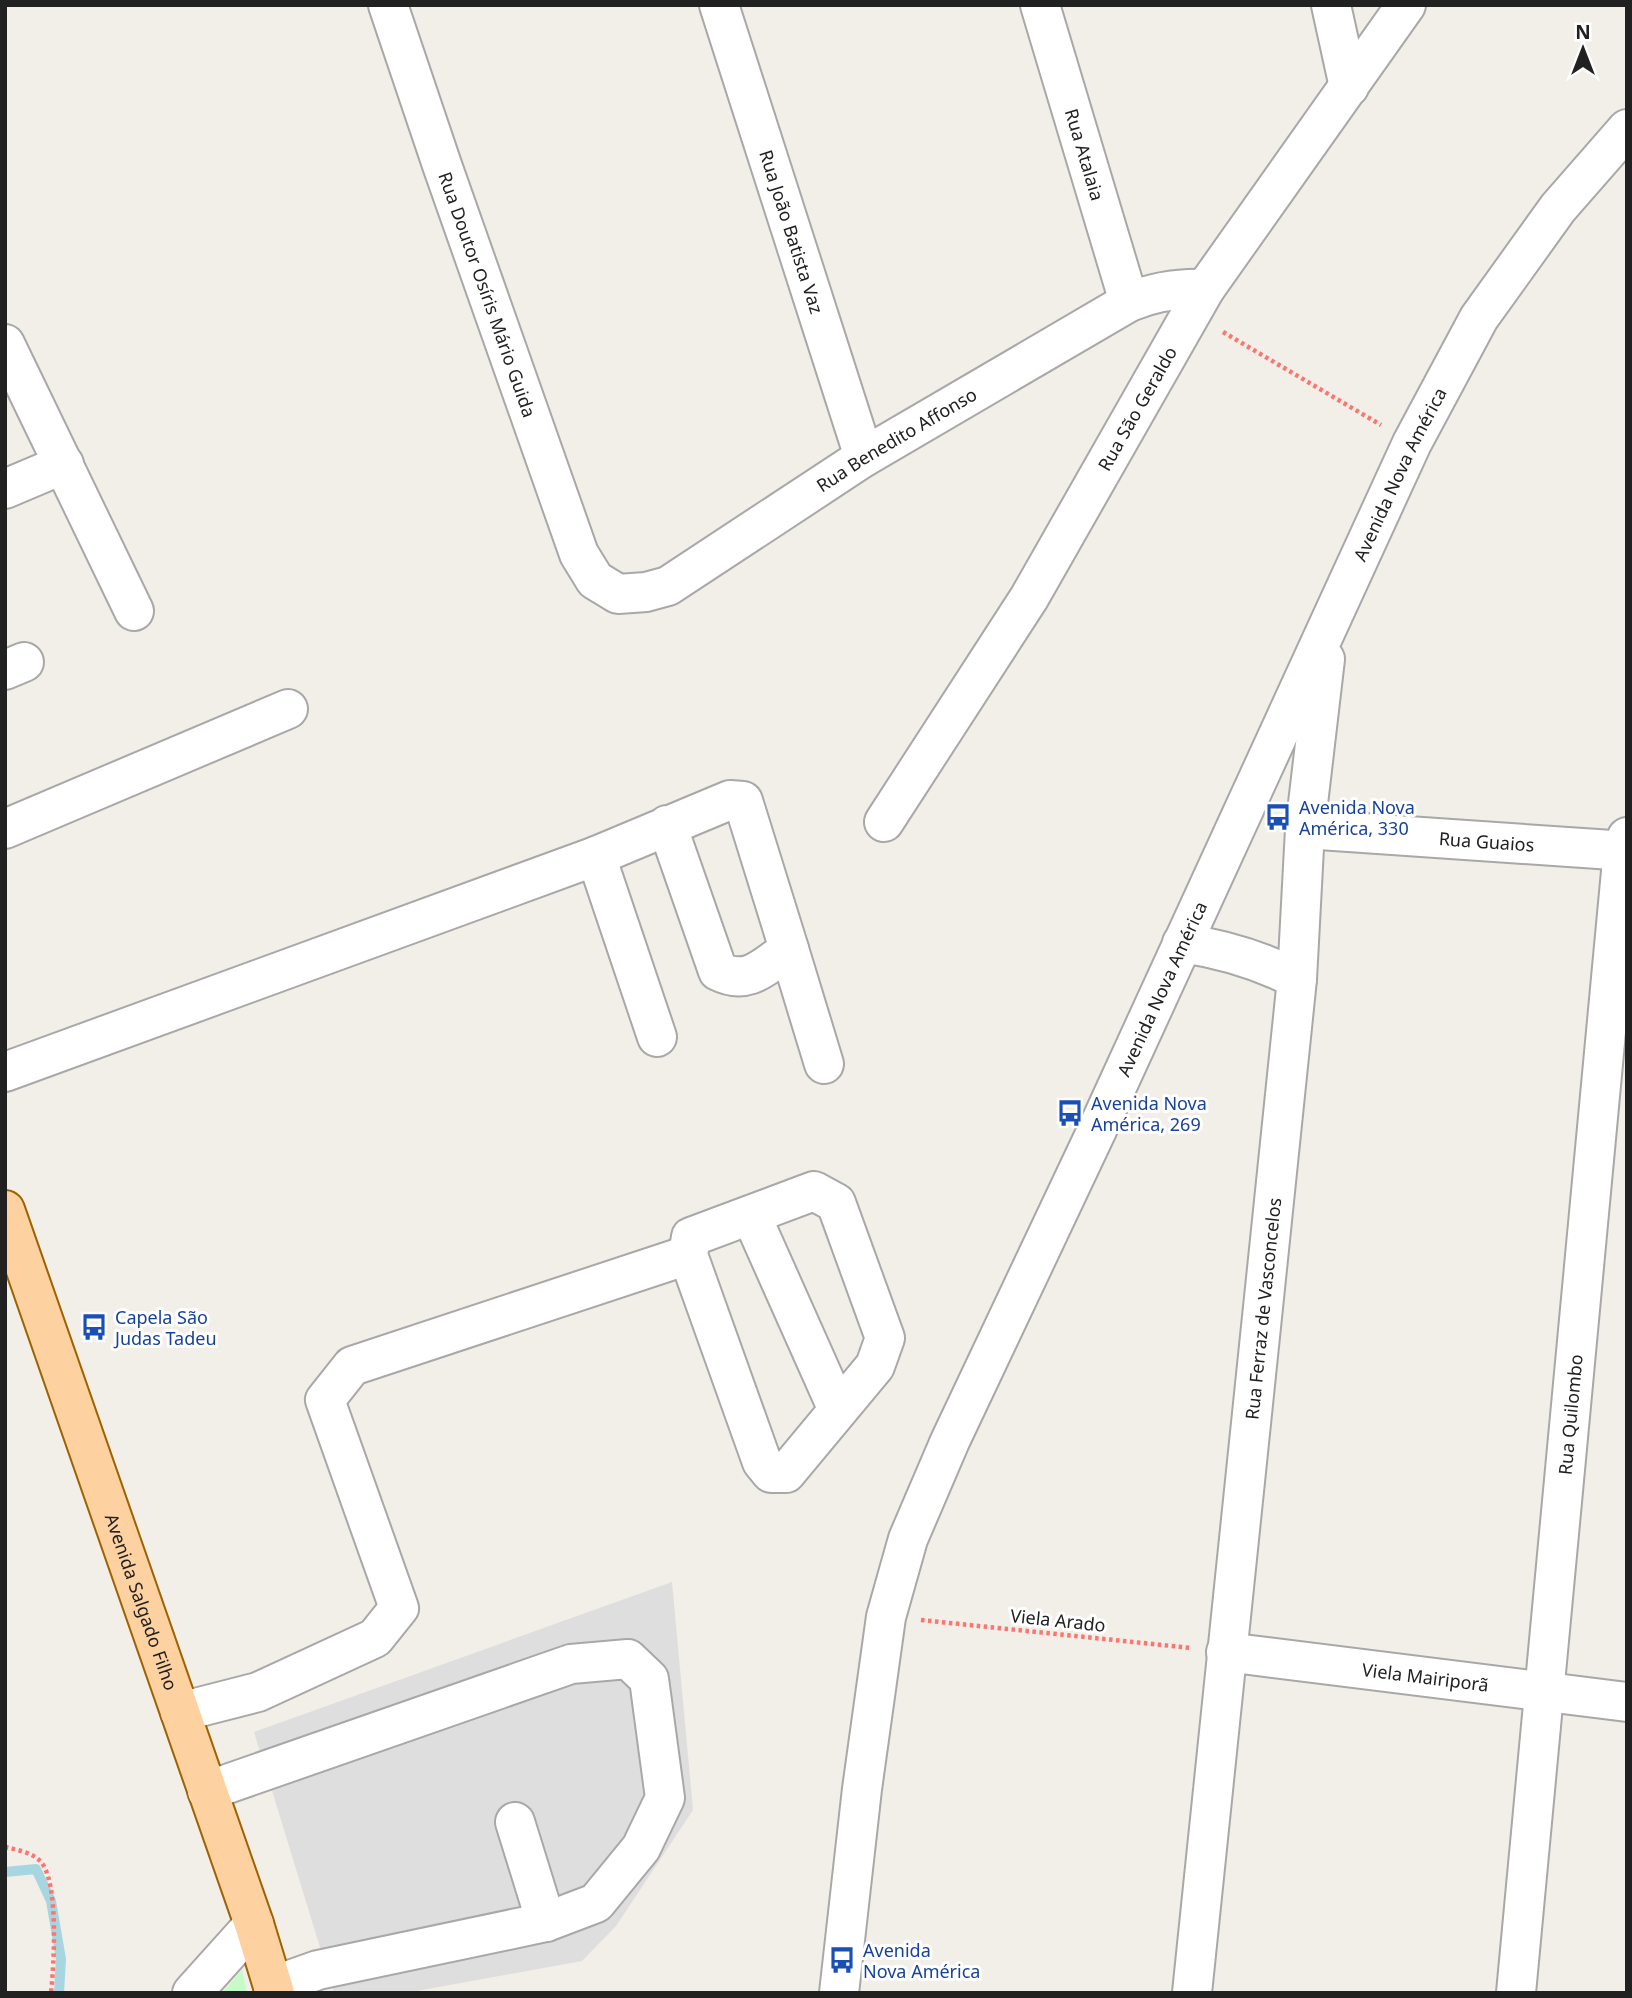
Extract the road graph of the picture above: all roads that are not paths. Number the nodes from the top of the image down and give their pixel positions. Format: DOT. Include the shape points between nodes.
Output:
graph roads {
  1 [pos="388,5"];
  2 [pos="719,5"];
  3 [pos="1040,5"];
  4 [pos="1331,5"];
  5 [pos="1406,5"];
  6 [pos="1349,87"];
  7 [pos="1627,130"];
  8 [pos="1198,301"];
  9 [pos="1129,302"];
  10 [pos="5,344"];
  11 [pos="864,457"];
  12 [pos="64,464"];
  13 [pos="5,489"];
  14 [pos="595,580"];
  15 [pos="134,611"];
  16 [pos="1328,625"];
  17 [pos="288,709"];
  18 [pos="884,822"];
  19 [pos="667,825"];
  20 [pos="5,829"];
  21 [pos="1305,829"];
  22 [pos="1626,846"];
  23 [pos="596,856"];
  24 [pos="1182,943"];
  25 [pos="789,950"];
  26 [pos="1297,979"];
  27 [pos="657,1037"];
  28 [pos="824,1064"];
  29 [pos="5,1072"];
  30 [pos="5,1210"];
  31 [pos="751,1215"];
  32 [pos="688,1255"];
  33 [pos="838,1410"];
  34 [pos="1226,1652"];
  35 [pos="1543,1691"];
  36 [pos="1627,1702"];
  37 [pos="180,1712"];
  38 [pos="207,1791"];
  39 [pos="515,1822"];
  40 [pos="546,1922"];
  41 [pos="254,1924"];
  42 [pos="274,1989"];
  43 [pos="192,1993"];
  44 [pos="839,1993"];
  45 [pos="1192,1993"];
  46 [pos="1516,1993"];
  1 -- 14 [label="street, Rua Doutor Osíris Mário Guida" via="579,554"];
  2 -- 11 [label="street, Rua João Batista Vaz"];
  3 -- 9 [label="street, Rua Atalaia"];
  4 -- 6 [label="street"];
  5 -- 6 [label="street, Rua São Geraldo"];
  6 -- 8 [label="street, Rua São Geraldo"];
  7 -- 16 [label="street, Avenida Nova América" via="1558,208 1479,317 1412,443"];
  8 -- 9 [label="street, Rua Benedito Affonso" via="1188,288"];
  8 -- 18 [label="street, Rua São Geraldo" via="1028,598"];
  9 -- 11 [label="street, Rua Benedito Affonso"];
  10 -- 12 [label="street"];
  11 -- 14 [label="street, Rua Benedito Affonso" via="668,586 618,594"];
  12 -- 13 [label="street"];
  12 -- 15 [label="street"];
  16 -- 21 [label="street, Rua Ferraz de Vasconcelos"];
  16 -- 24 [label="street, Avenida Nova América"];
  17 -- 20 [label="street"];
  19 -- 23 [label="street"];
  19 -- 25 [label="street" via="718,971 732,978 754,974"];
  19 -- 25 [label="street" via="730,800 743,801"];
  21 -- 22 [label="street, Rua Guaios"];
  21 -- 26 [label="street, Rua Ferraz de Vasconcelos"];
  22 -- 35 [label="street, Rua Quilombo"];
  23 -- 27 [label="street"];
  23 -- 29 [label="street"];
  24 -- 26 [label="street" via="1271,965"];
  24 -- 44 [label="street, Avenida Nova América" via="908,1539 886,1617"];
  25 -- 28 [label="street"];
  26 -- 34 [label="street, Rua Ferraz de Vasconcelos"];
  30 -- 37 [label="main road, Avenida Salgado Filho"];
  31 -- 32 [label="street" via="691,1237"];
  31 -- 33 [label="street"];
  31 -- 33 [label="street" via="814,1191 836,1203 885,1338 875,1366"];
  32 -- 33 [label="street" via="762,1462 771,1473 786,1473"];
  32 -- 37 [label="street" via="352,1366 325,1401 399,1608 375,1638 257,1692"];
  34 -- 35 [label="street, Viela Mairiporã"];
  34 -- 45 [label="street, Rua Ferraz de Vasconcelos"];
  35 -- 36 [label="street, Viela Mairiporã"];
  35 -- 46 [label="street, Rua Quilombo"];
  37 -- 38 [label="main road, Avenida Salgado Filho"];
  38 -- 40 [label="street" via="570,1664 628,1659 649,1679 665,1798 641,1848 596,1903"];
  38 -- 41 [label="main road, Avenida Salgado Filho"];
  39 -- 40 [label="street"];
  40 -- 42 [label="street" via="318,1970"];
  41 -- 42 [label="main road, Avenida Salgado Filho"];
  41 -- 43 [label="street"];
}
